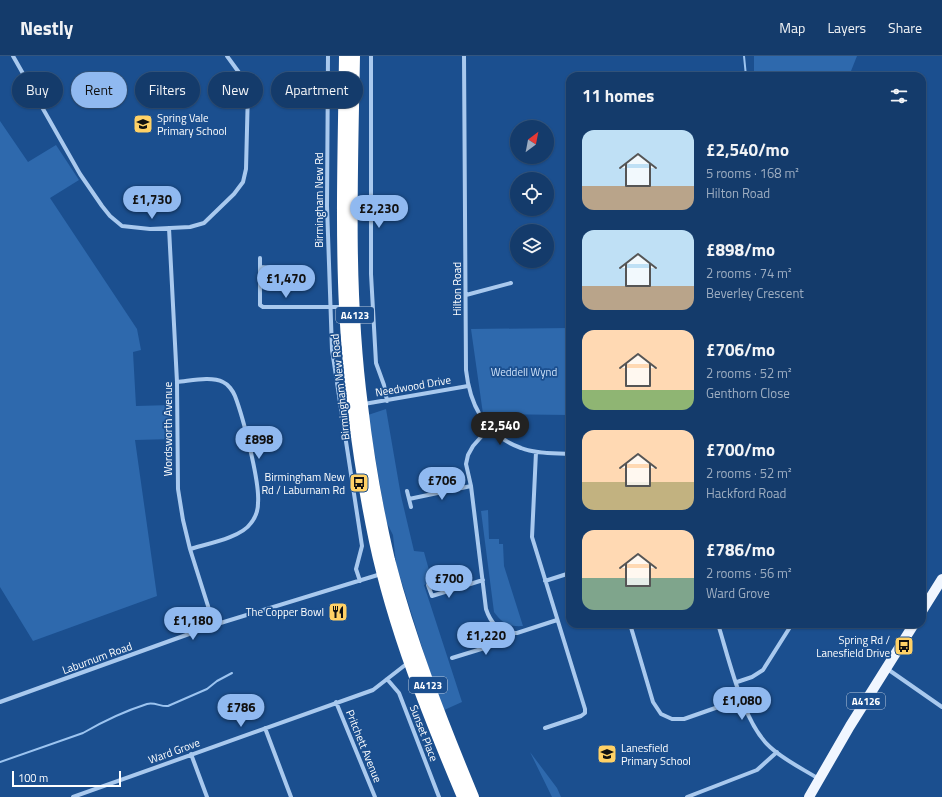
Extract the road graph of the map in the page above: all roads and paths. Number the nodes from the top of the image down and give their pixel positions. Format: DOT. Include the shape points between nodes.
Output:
graph roads {
  1 [pos="13,56"];
  2 [pos="227,56"];
  3 [pos="328,56"];
  4 [pos="345,56"];
  5 [pos="354,56"];
  6 [pos="371,56"];
  7 [pos="464,56"];
  8 [pos="169,228"];
  9 [pos="260,258"];
  10 [pos="260,267"];
  11 [pos="275,268"];
  12 [pos="511,283"];
  13 [pos="466,295"];
  14 [pos="329,306"];
  15 [pos="345,307"];
  16 [pos="177,382"];
  17 [pos="468,386"];
  18 [pos="386,401"];
  19 [pos="357,405"];
  20 [pos="489,428"];
  21 [pos="536,452"];
  22 [pos="566,454"];
  23 [pos="471,486"];
  24 [pos="407,491"];
  25 [pos="409,499"];
  26 [pos="411,507"];
  27 [pos="190,549"];
  28 [pos="388,572"];
  29 [pos="566,574"];
  30 [pos="942,579"];
  31 [pos="483,580"];
  32 [pos="545,580"];
  33 [pos="360,581"];
  34 [pos="428,585"];
  35 [pos="926,605"];
  36 [pos="557,620"];
  37 [pos="214,625"];
  38 [pos="631,628"];
  39 [pos="719,628"];
  40 [pos="789,628"];
  41 [pos="911,628"];
  42 [pos="503,631"];
  43 [pos="452,658"];
  44 [pos="414,660"];
  45 [pos="886,668"];
  46 [pos="387,679"];
  47 [pos="737,682"];
  48 [pos="742,699"];
  49 [pos="0,702"];
  50 [pos="336,702"];
  51 [pos="942,707"];
  52 [pos="266,728"];
  53 [pos="545,728"];
  54 [pos="776,752"];
  55 [pos="191,754"];
  56 [pos="819,779"];
  57 [pos="74,797"];
  58 [pos="207,797"];
  59 [pos="291,797"];
  60 [pos="375,797"];
  61 [pos="439,797"];
  62 [pos="463,797"];
  63 [pos="473,797"];
  64 [pos="687,797"];
  65 [pos="809,797"];
  1 -- 8 [label="street" via="80,174 110,216 122,226"];
  2 -- 8 [label="street" via="243,78 248,90 246,169 243,182 204,223"];
  3 -- 14 [label="street, Birmingham New Rd"];
  4 -- 15 [label="highway, Birmingham New Road / A4123"];
  5 -- 19 [label="highway, Birmingham New Road / A4123" via="353,264"];
  6 -- 18 [label="street" via="371,274 376,362 384,385"];
  7 -- 13 [label="street, Hilton Road"];
  8 -- 16 [label="street, Wordsworth Avenue"];
  9 -- 10 [label="street"];
  10 -- 11 [label="street"];
  10 -- 14 [label="street" via="260,305 263,307"];
  12 -- 13 [label="street"];
  13 -- 17 [label="street, Hilton Road"];
  14 -- 15 [label="street"];
  14 -- 33 [label="street, Birmingham New Rd" via="332,350 362,546 356,569"];
  15 -- 19 [label="highway, Birmingham New Road / A4123"];
  16 -- 27 [label="street, Wordsworth Avenue" via="178,489 182,520"];
  16 -- 27 [label="street" via="214,380 223,382 234,394 253,469 258,503 251,524 242,532"];
  17 -- 18 [label="street, Needwood Drive"];
  17 -- 20 [label="street, Hilton Road" via="474,406"];
  18 -- 19 [label="street, Needwood Drive"];
  19 -- 28 [label="highway, Birmingham New Road / A4123" via="364,480"];
  20 -- 21 [label="street, Hilton Road" via="509,443"];
  20 -- 23 [label="street" via="468,455 466,464"];
  21 -- 22 [label="street, Hilton Road"];
  21 -- 32 [label="street" via="532,537"];
  23 -- 25 [label="street"];
  23 -- 31 [label="street"];
  24 -- 25 [label="street"];
  25 -- 26 [label="street"];
  27 -- 37 [label="street, Wordsworth Avenue"];
  28 -- 33 [label="street, Laburnum Road"];
  28 -- 44 [label="highway, Birmingham New Road / A4123"];
  29 -- 32 [label="street"];
  30 -- 35 [label="main road"];
  31 -- 34 [label="street" via="432,596"];
  31 -- 42 [label="street" via="489,618 492,624"];
  32 -- 36 [label="street"];
  33 -- 37 [label="street, Laburnum Road"];
  36 -- 42 [label="street" via="517,633"];
  36 -- 53 [label="street" via="585,713"];
  37 -- 49 [label="street, Laburnum Road"];
  38 -- 48 [label="street" via="653,702 661,714 672,719 684,719"];
  39 -- 47 [label="street"];
  40 -- 47 [label="street" via="763,670"];
  41 -- 45 [label="main road, A4126"];
  42 -- 43 [label="street" via="496,643 491,646"];
  44 -- 46 [label="street, Ward Grove"];
  44 -- 62 [label="highway, Birmingham New Road / A4123" via="434,730"];
  44 -- 63 [label="highway, Birmingham New Road / A4123"];
  45 -- 51 [label="street"];
  45 -- 56 [label="main road, A4126"];
  46 -- 50 [label="street, Ward Grove" via="373,690"];
  46 -- 61 [label="street, Sunset Place" via="399,693"];
  47 -- 48 [label="street"];
  48 -- 54 [label="street" via="758,735"];
  50 -- 52 [label="street, Ward Grove"];
  50 -- 60 [label="street, Pritchett Avenue"];
  52 -- 55 [label="street, Ward Grove"];
  52 -- 59 [label="street"];
  54 -- 56 [label="street"];
  54 -- 64 [label="street" via="757,770"];
  55 -- 57 [label="street, Ward Grove"];
  55 -- 58 [label="street"];
  56 -- 65 [label="main road, A4126"];
}
